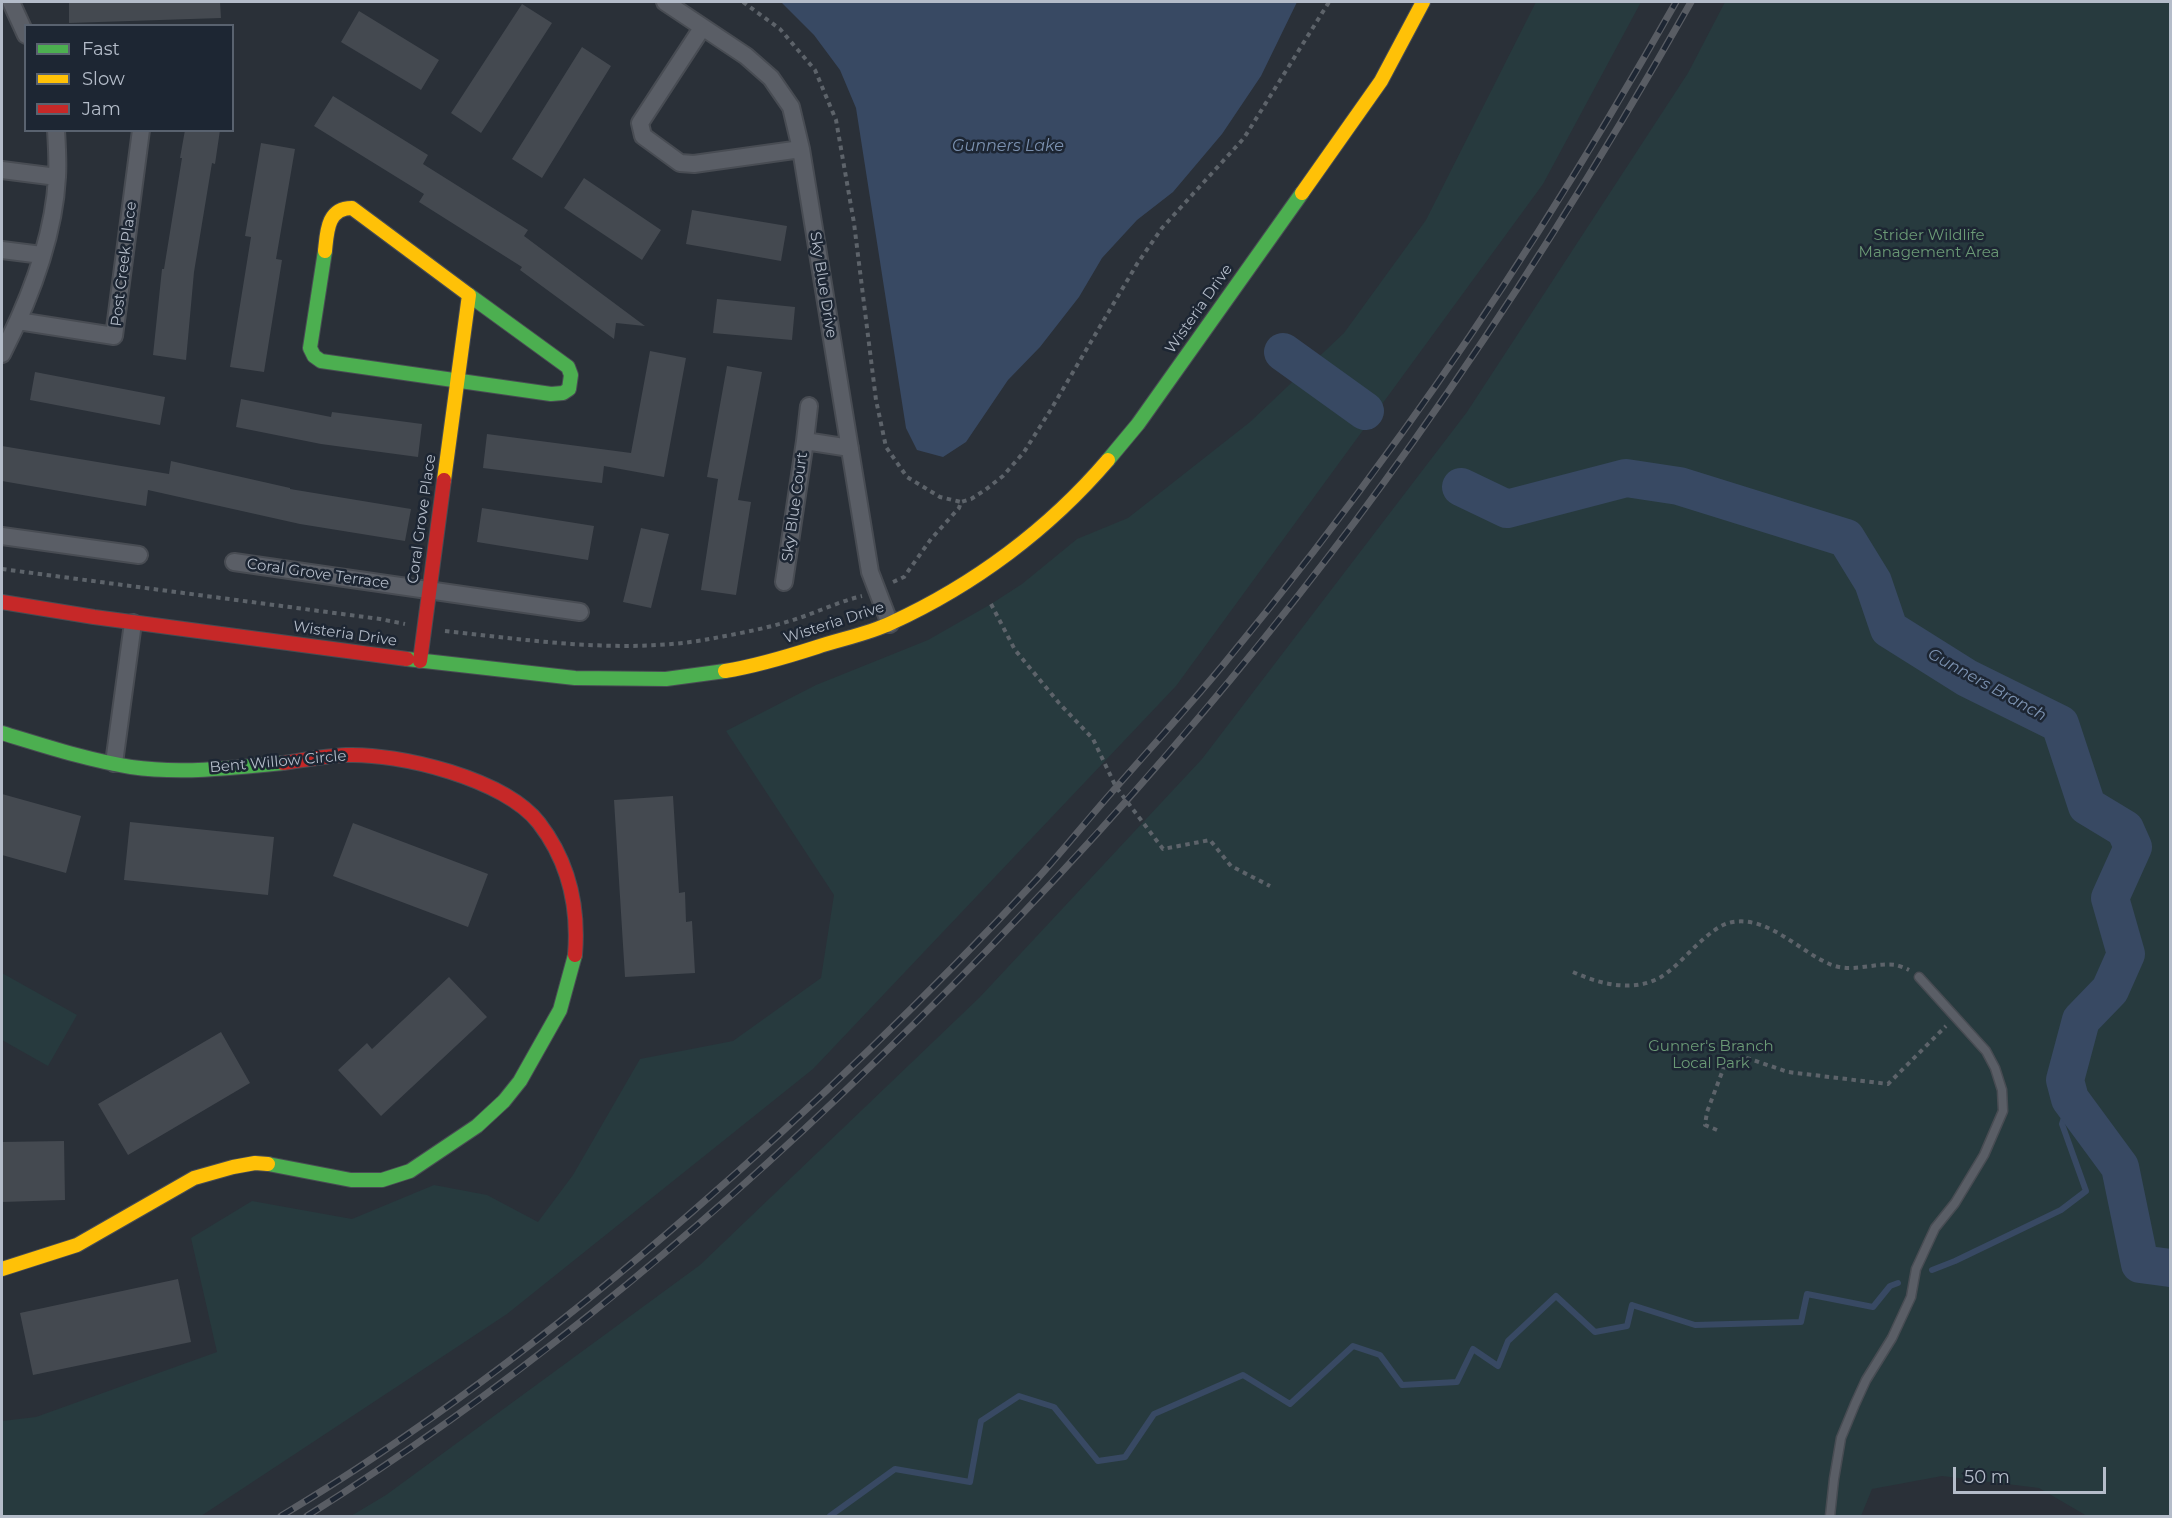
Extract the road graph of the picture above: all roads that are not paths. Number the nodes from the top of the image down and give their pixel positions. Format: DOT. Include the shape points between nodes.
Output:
graph roads {
  1 [pos="11,2"];
  2 [pos="665,2"];
  3 [pos="1423,2"];
  4 [pos="702,28"];
  5 [pos="24,31"];
  6 [pos="56,132"];
  7 [pos="141,132"];
  8 [pos="801,149"];
  9 [pos="2,170"];
  10 [pos="57,177"];
  11 [pos="2,250"];
  12 [pos="42,255"];
  13 [pos="470,295"];
  14 [pos="18,321"];
  15 [pos="2,354"];
  16 [pos="458,382"];
  17 [pos="809,406"];
  18 [pos="805,441"];
  19 [pos="850,448"];
  20 [pos="2,536"];
  21 [pos="139,555"];
  22 [pos="234,562"];
  23 [pos="784,582"];
  24 [pos="429,591"];
  25 [pos="2,602"];
  26 [pos="580,612"];
  27 [pos="133,622"];
  28 [pos="890,624"];
  29 [pos="420,661"];
  30 [pos="2,733"];
  31 [pos="114,763"];
  32 [pos="1920,977"];
  33 [pos="2,1269"];
  34 [pos="1830,1516"];
  1 -- 5 [label="street"];
  2 -- 4 [label="street, Sky Blue Drive"];
  3 -- 28 [label="street, Wisteria Drive" via="1380,81 1131,432 1082,490 1039,530 967,582"];
  4 -- 8 [label="street, Sky Blue Drive" via="746,56 771,78 790,107"];
  4 -- 8 [label="street" via="640,123 643,136 680,163"];
  6 -- 10 [label="street"];
  7 -- 14 [label="street, Post Creek Place" via="114,336"];
  8 -- 19 [label="street, Sky Blue Drive"];
  9 -- 10 [label="street"];
  10 -- 12 [label="street"];
  11 -- 12 [label="street"];
  12 -- 14 [label="street"];
  13 -- 16 [label="street, Coral Grove Place"];
  13 -- 16 [label="street" via="568,367 571,375 569,389 551,394"];
  13 -- 16 [label="street" via="352,208 342,207 334,213 329,222 310,348 314,356 321,361"];
  14 -- 15 [label="street"];
  16 -- 24 [label="street, Coral Grove Place"];
  17 -- 18 [label="street"];
  18 -- 19 [label="street, Sky Blue Court"];
  18 -- 23 [label="street, Sky Blue Court"];
  19 -- 28 [label="street, Sky Blue Drive" via="870,572"];
  20 -- 21 [label="street"];
  22 -- 24 [label="street, Coral Grove Terrace"];
  24 -- 26 [label="street, Coral Grove Terrace"];
  24 -- 29 [label="street, Coral Grove Place"];
  25 -- 27 [label="street, Wisteria Drive"];
  27 -- 29 [label="street, Wisteria Drive"];
  27 -- 31 [label="street"];
  28 -- 29 [label="street, Wisteria Drive" via="757,666 666,678 575,678"];
  30 -- 31 [label="street, Bent Willow Circle"];
  31 -- 33 [label="street, Bent Willow Circle" via="182,769 246,767 346,755 387,757 443,768 523,806 539,822 559,854 573,894 577,923 575,955 560,1010 520,1081 477,1126 410,1171 382,1180 351,1180 279,1165 255,1163 233,1167 194,1178 77,1245"];
  32 -- 34 [label="lane" via="1986,1051 2002,1090 2003,1111 1984,1155 1955,1203 1935,1227 1916,1269 1911,1297 1844,1430"];
}
